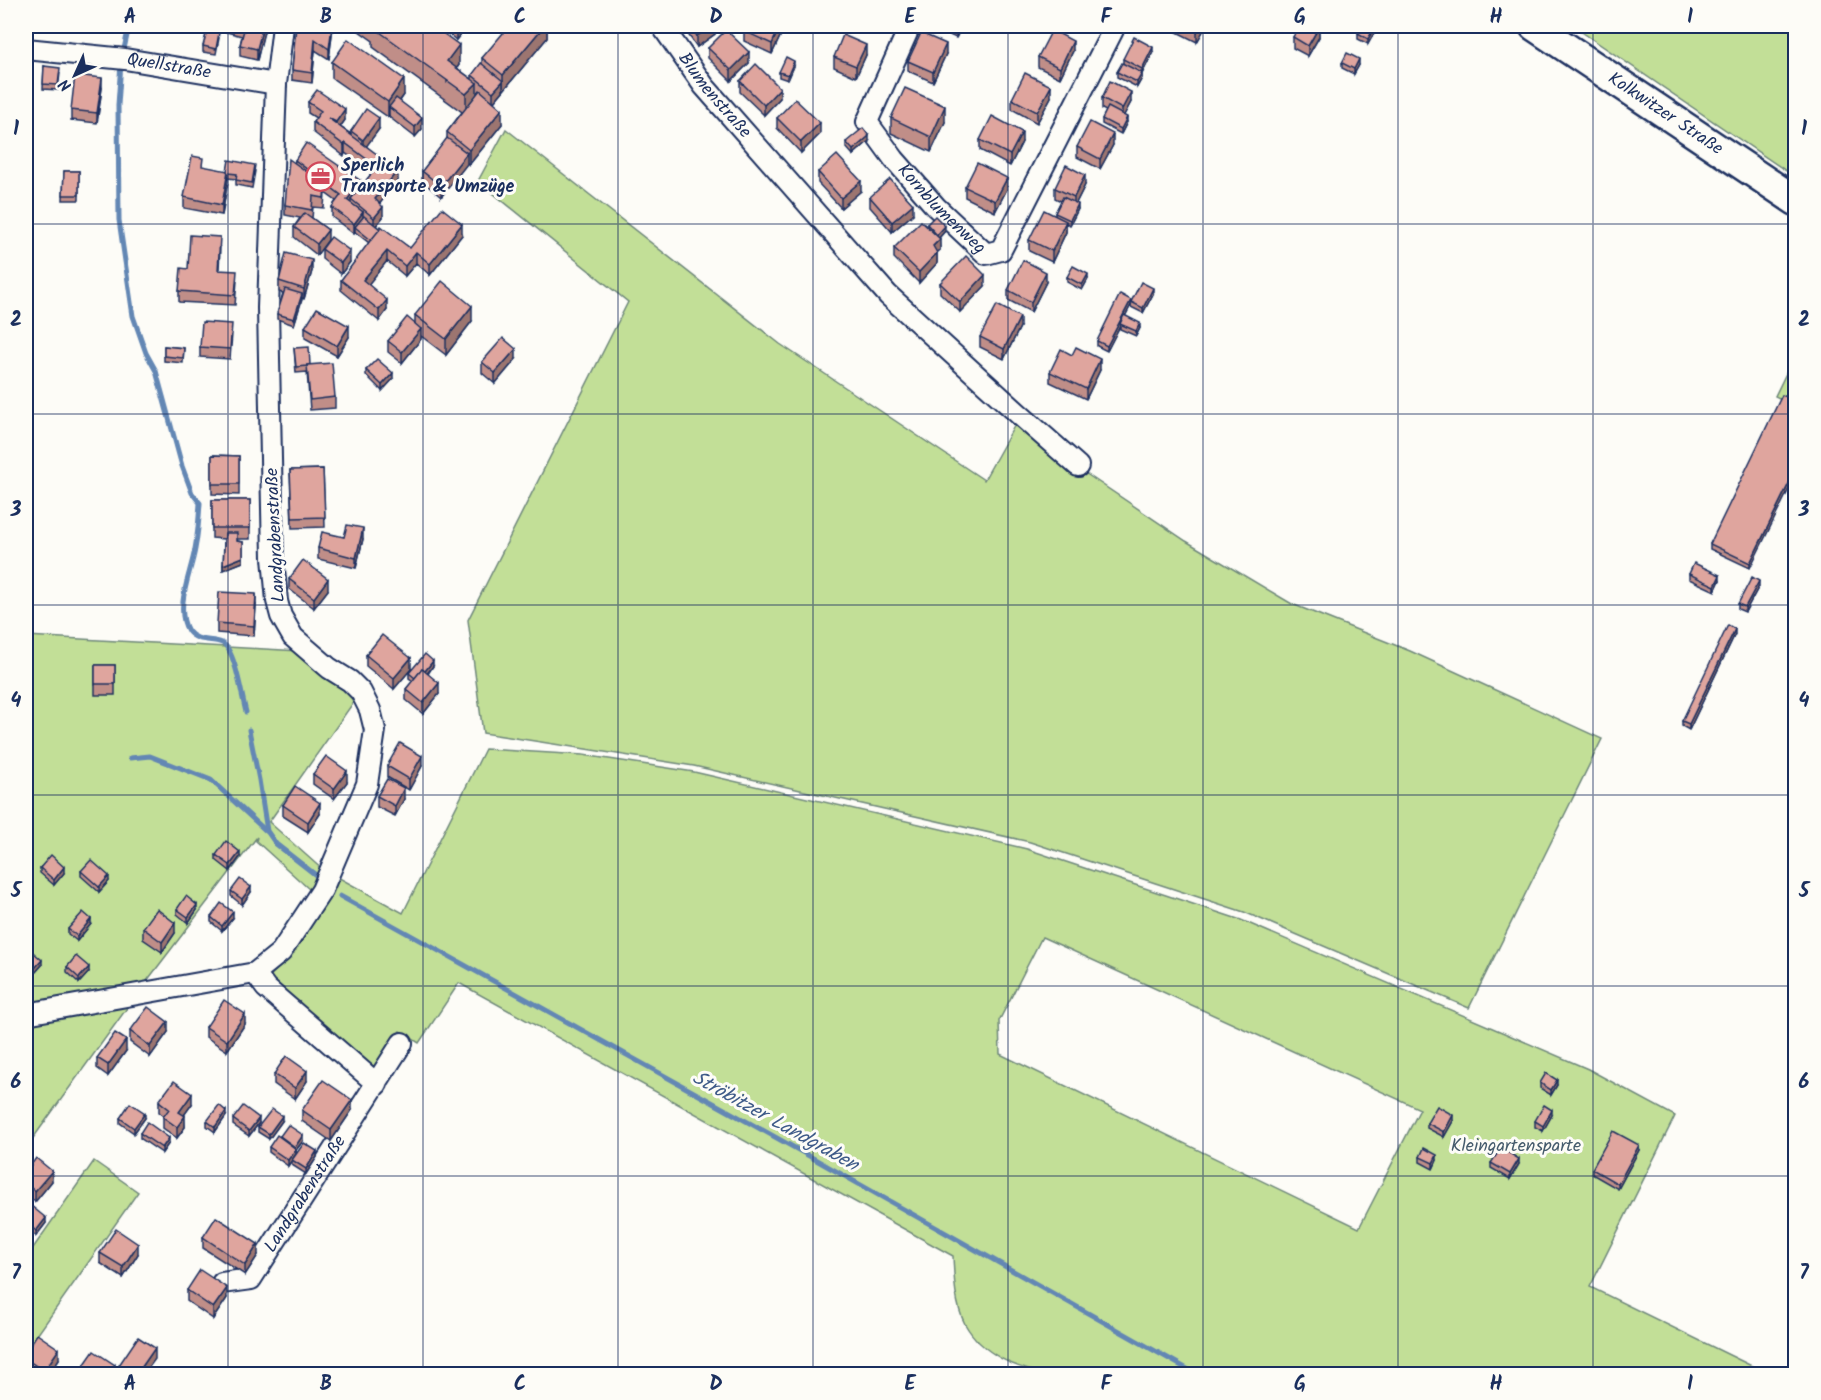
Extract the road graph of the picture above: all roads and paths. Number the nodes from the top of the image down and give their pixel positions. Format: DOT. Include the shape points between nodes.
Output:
graph roads {
  1 [pos="283,26"];
  2 [pos="662,26"];
  3 [pos="910,26"];
  4 [pos="1111,26"];
  5 [pos="1534,26"];
  6 [pos="26,49"];
  7 [pos="276,84"];
  8 [pos="1796,201"];
  9 [pos="1078,466"];
  10 [pos="255,973"];
  11 [pos="26,1014"];
  12 [pos="402,1043"];
  13 [pos="377,1084"];
  14 [pos="222,1283"];
  1 -- 7 [label="street, Landgrabenstraße"];
  2 -- 9 [label="street, Blumenstraße" via="704,86 888,295"];
  3 -- 4 [label="street, Kornblumenweg" via="867,122 936,207 986,254 1001,250 1113,30"];
  5 -- 8 [label="main road, Kolkwitzer Straße"];
  6 -- 7 [label="street, Quellstraße" via="120,58"];
  7 -- 10 [label="street, Landgrabenstraße" via="268,308 277,601 293,637 361,692 375,730 366,784 322,890 281,952"];
  10 -- 11 [label="street, Landgrabenstraße"];
  10 -- 13 [label="street"];
  12 -- 13 [label="street, Landgrabenstraße"];
  13 -- 14 [label="street, Landgrabenstraße" via="251,1279"];
}
